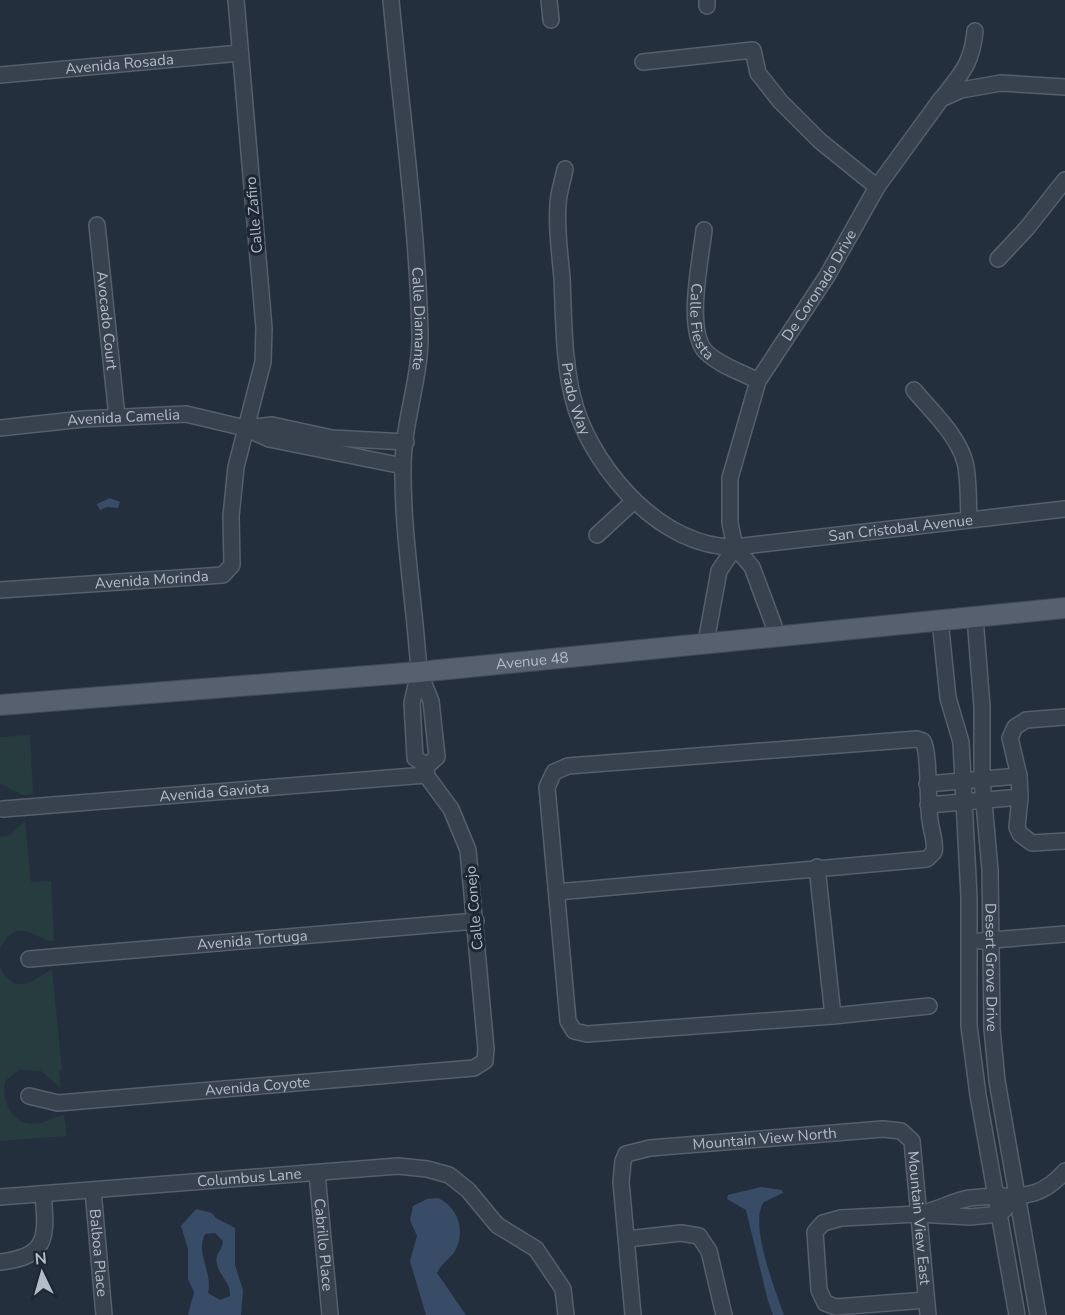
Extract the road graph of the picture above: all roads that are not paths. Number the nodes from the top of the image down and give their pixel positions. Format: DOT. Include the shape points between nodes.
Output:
graph roads {
  1 [pos="236,0"];
  2 [pos="391,0"];
  3 [pos="549,0"];
  4 [pos="551,20"];
  5 [pos="975,31"];
  6 [pos="240,53"];
  7 [pos="643,62"];
  8 [pos="0,75"];
  9 [pos="1065,87"];
  10 [pos="941,99"];
  11 [pos="565,169"];
  12 [pos="1065,180"];
  13 [pos="877,187"];
  14 [pos="97,225"];
  15 [pos="704,230"];
  16 [pos="998,259"];
  17 [pos="758,381"];
  18 [pos="914,390"];
  19 [pos="117,417"];
  20 [pos="0,428"];
  21 [pos="245,428"];
  22 [pos="346,439"];
  23 [pos="406,442"];
  24 [pos="344,456"];
  25 [pos="403,466"];
  26 [pos="634,501"];
  27 [pos="1065,509"];
  28 [pos="969,518"];
  29 [pos="597,535"];
  30 [pos="735,547"];
  31 [pos="0,590"];
  32 [pos="1065,608"];
  33 [pos="975,617"];
  34 [pos="940,620"];
  35 [pos="777,634"];
  36 [pos="706,642"];
  37 [pos="419,672"];
  38 [pos="0,705"];
  39 [pos="1065,717"];
  40 [pos="981,740"];
  41 [pos="961,742"];
  42 [pos="427,770"];
  43 [pos="1019,776"];
  44 [pos="982,780"];
  45 [pos="964,781"];
  46 [pos="927,784"];
  47 [pos="1020,797"];
  48 [pos="983,800"];
  49 [pos="965,802"];
  50 [pos="928,805"];
  51 [pos="3,809"];
  52 [pos="1065,841"];
  53 [pos="817,867"];
  54 [pos="557,892"];
  55 [pos="476,921"];
  56 [pos="1065,934"];
  57 [pos="968,941"];
  58 [pos="991,941"];
  59 [pos="29,959"];
  60 [pos="929,1006"];
  61 [pos="832,1016"];
  62 [pos="484,1061"];
  63 [pos="29,1096"];
  64 [pos="896,1129"];
  65 [pos="1065,1171"];
  66 [pos="316,1173"];
  67 [pos="93,1190"];
  68 [pos="43,1194"];
  69 [pos="997,1195"];
  70 [pos="1018,1196"];
  71 [pos="0,1197"];
  72 [pos="918,1214"];
  73 [pos="1000,1214"];
  74 [pos="627,1239"];
  75 [pos="0,1262"];
  76 [pos="927,1308"];
  77 [pos="104,1315"];
  78 [pos="330,1315"];
  79 [pos="566,1315"];
  80 [pos="633,1315"];
  81 [pos="724,1315"];
  82 [pos="1017,1315"];
  83 [pos="1038,1315"];
  1 -- 6 [label="street, Calle Zafiro"];
  2 -- 23 [label="street, Calle Diamante" via="418,276 420,336"];
  3 -- 4 [label="street"];
  5 -- 10 [label="street, De Coronado Drive" via="967,68"];
  6 -- 8 [label="street, Avenida Rosada"];
  6 -- 21 [label="street, Calle Zafiro" via="264,328 263,362"];
  7 -- 13 [label="street" via="753,50 758,73 780,101 820,141"];
  9 -- 10 [label="street" via="1001,83 961,90"];
  10 -- 13 [label="street, De Coronado Drive"];
  11 -- 26 [label="street, Prado Way" via="558,204 571,388 591,443"];
  12 -- 16 [label="street"];
  13 -- 17 [label="street, De Coronado Drive" via="827,276"];
  14 -- 19 [label="street, Avocado Court"];
  15 -- 17 [label="street, Calle Fiesta" via="694,318 699,342 716,360"];
  17 -- 30 [label="street, De Coronado Drive" via="730,478 730,523"];
  18 -- 28 [label="street" via="960,450 965,463"];
  19 -- 20 [label="street, Avenida Camelia"];
  19 -- 21 [label="street, Avenida Camelia" via="186,414"];
  21 -- 22 [label="street, Avenida Camelia" via="272,426"];
  21 -- 24 [label="street, Avenida Camelia" via="269,439"];
  21 -- 31 [label="street, Avenida Morinda" via="231,516 232,565 223,575"];
  22 -- 23 [label="street, Avenida Camelia"];
  22 -- 24 [label="street"];
  23 -- 25 [label="street, Calle Diamante"];
  24 -- 25 [label="street, Avenida Camelia"];
  25 -- 37 [label="street, Calle Diamante"];
  26 -- 29 [label="street"];
  26 -- 30 [label="street, Prado Way" via="664,526 718,547"];
  27 -- 28 [label="street, San Cristobal Avenue"];
  28 -- 30 [label="street, San Cristobal Avenue"];
  30 -- 35 [label="street, De Coronado Drive" via="752,567"];
  30 -- 36 [label="street" via="718,571"];
  32 -- 33 [label="main road, Avenue 48"];
  33 -- 34 [label="main road, Avenue 48"];
  33 -- 40 [label="street, Desert Grove Drive"];
  34 -- 35 [label="main road, Avenue 48"];
  34 -- 41 [label="street, Desert Grove Drive" via="948,698"];
  35 -- 36 [label="main road, Avenue 48"];
  36 -- 37 [label="main road, Avenue 48"];
  37 -- 38 [label="main road, Avenue 48"];
  37 -- 42 [label="street, Calle Conejo" via="412,703 415,758"];
  37 -- 42 [label="street" via="431,701 437,757"];
  39 -- 43 [label="street" via="1026,720 1015,727 1010,738"];
  40 -- 41 [label="street"];
  40 -- 44 [label="street, Desert Grove Drive"];
  41 -- 45 [label="street, Desert Grove Drive"];
  42 -- 51 [label="street, Avenida Gaviota"];
  42 -- 55 [label="street, Calle Conejo" via="451,808 468,850"];
  43 -- 44 [label="street"];
  43 -- 47 [label="street"];
  44 -- 45 [label="street"];
  44 -- 48 [label="street, Desert Grove Drive"];
  45 -- 46 [label="street"];
  45 -- 49 [label="street, Desert Grove Drive"];
  46 -- 50 [label="street"];
  46 -- 54 [label="street" via="923,741 908,738 568,766 554,772 547,787"];
  47 -- 48 [label="street"];
  47 -- 52 [label="street" via="1017,827 1025,841"];
  48 -- 49 [label="street"];
  48 -- 58 [label="street, Desert Grove Drive" via="990,870"];
  49 -- 50 [label="street"];
  49 -- 57 [label="street, Desert Grove Drive"];
  50 -- 53 [label="street" via="935,848 927,859"];
  53 -- 54 [label="street"];
  53 -- 61 [label="street"];
  54 -- 61 [label="street" via="568,1021 574,1031 587,1034"];
  55 -- 59 [label="street, Avenida Tortuga"];
  55 -- 62 [label="street, Calle Conejo"];
  56 -- 58 [label="street"];
  57 -- 58 [label="street"];
  57 -- 69 [label="street, Desert Grove Drive" via="969,1026"];
  58 -- 70 [label="street, Desert Grove Drive" via="997,1081"];
  60 -- 61 [label="street"];
  62 -- 63 [label="street, Avenida Coyote" via="474,1068 58,1103"];
  64 -- 72 [label="street, Mountain View East" via="912,1141"];
  64 -- 74 [label="street, Mountain View North" via="632,1150 626,1154 621,1171"];
  65 -- 70 [label="street" via="1039,1193"];
  66 -- 67 [label="street, Columbus Lane"];
  66 -- 78 [label="street, Cabrillo Place"];
  66 -- 79 [label="street, Columbus Lane" via="398,1166 427,1169 455,1180 497,1225 536,1249 563,1289"];
  67 -- 68 [label="street, Columbus Lane"];
  67 -- 77 [label="street, Balboa Place"];
  68 -- 71 [label="street, Columbus Lane"];
  68 -- 75 [label="street" via="46,1232 41,1245 31,1256"];
  69 -- 70 [label="street"];
  69 -- 72 [label="street" via="968,1198"];
  69 -- 73 [label="street, Desert Grove Drive"];
  70 -- 73 [label="street"];
  70 -- 83 [label="street, Desert Grove Drive"];
  72 -- 73 [label="street"];
  72 -- 76 [label="street, Mountain View East"];
  72 -- 76 [label="street" via="841,1218 822,1223 815,1232 818,1280 822,1298 836,1307"];
  73 -- 82 [label="street, Desert Grove Drive"];
  74 -- 80 [label="street"];
  74 -- 81 [label="street" via="681,1233 699,1236 709,1251"];
}
